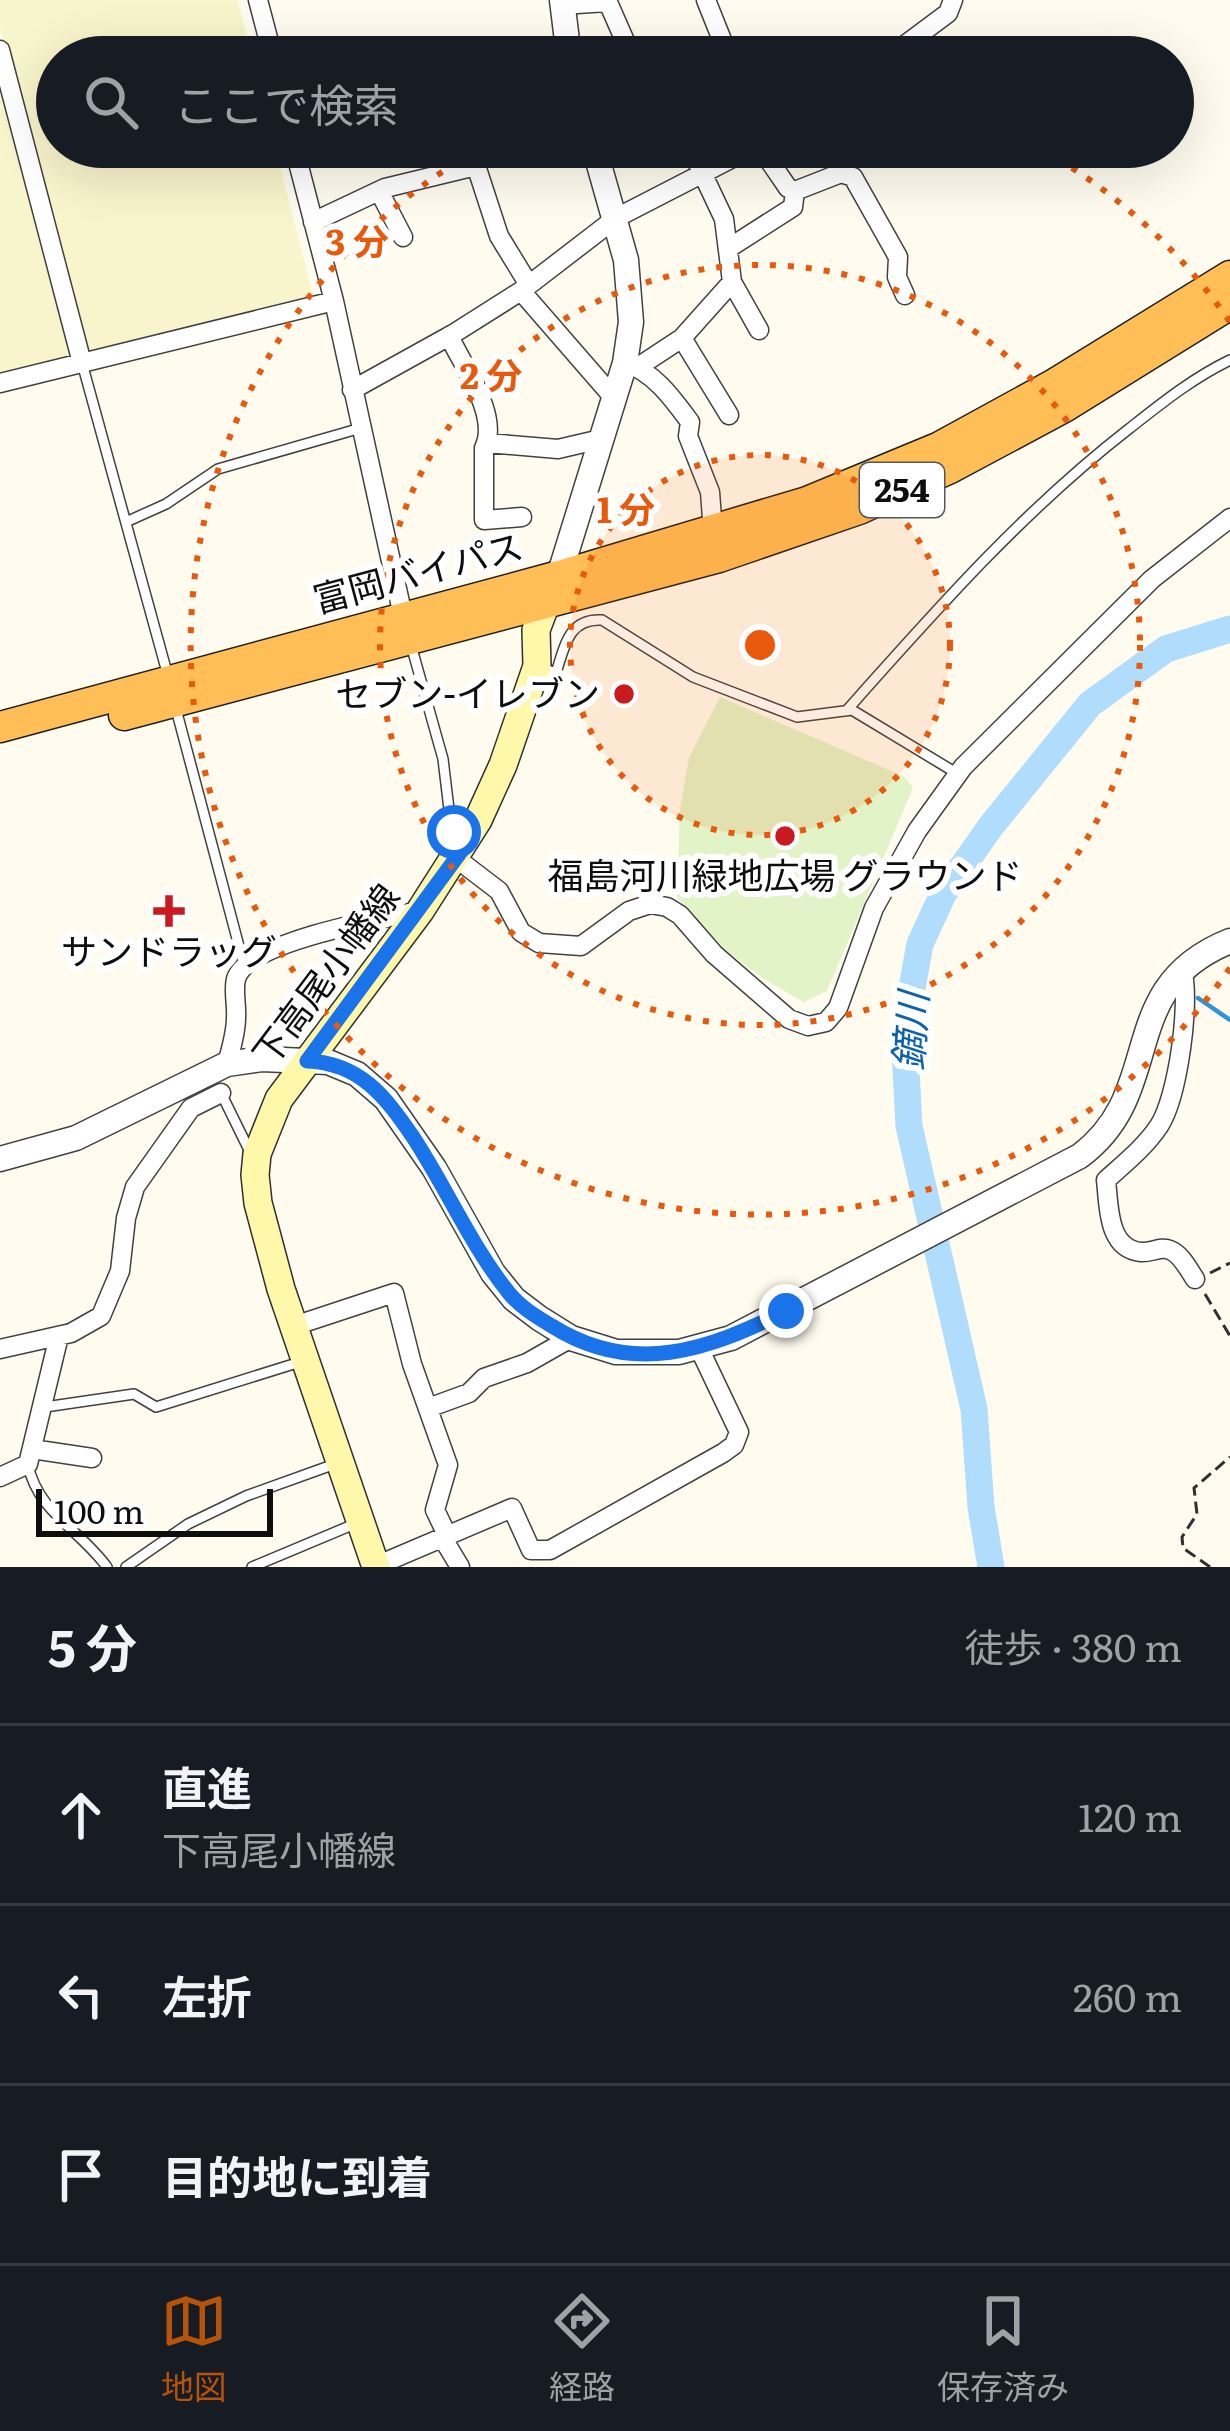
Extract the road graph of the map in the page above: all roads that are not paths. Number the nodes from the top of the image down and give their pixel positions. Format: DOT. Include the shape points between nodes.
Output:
graph roads {
  1 [pos="258,0"];
  2 [pos="706,0"];
  3 [pos="953,0"];
  4 [pos="607,1"];
  5 [pos="562,2"];
  6 [pos="267,36"];
  7 [pos="566,36"];
  8 [pos="623,36"];
  9 [pos="720,36"];
  10 [pos="917,36"];
  11 [pos="0,50"];
  12 [pos="299,168"];
  13 [pos="441,168"];
  14 [pos="477,168"];
  15 [pos="601,168"];
  16 [pos="701,168"];
  17 [pos="716,168"];
  18 [pos="773,168"];
  19 [pos="704,174"];
  20 [pos="380,191"];
  21 [pos="795,191"];
  22 [pos="616,218"];
  23 [pos="313,222"];
  24 [pos="403,237"];
  25 [pos="729,248"];
  26 [pos="1230,276"];
  27 [pos="732,282"];
  28 [pos="525,288"];
  29 [pos="905,295"];
  30 [pos="334,301"];
  31 [pos="1230,304"];
  32 [pos="759,330"];
  33 [pos="449,336"];
  34 [pos="682,338"];
  35 [pos="1230,360"];
  36 [pos="82,362"];
  37 [pos="632,365"];
  38 [pos="0,383"];
  39 [pos="352,390"];
  40 [pos="614,398"];
  41 [pos="729,415"];
  42 [pos="361,428"];
  43 [pos="602,439"];
  44 [pos="488,443"];
  45 [pos="523,517"];
  46 [pos="1230,518"];
  47 [pos="126,522"];
  48 [pos="713,532"];
  49 [pos="559,575"];
  50 [pos="543,605"];
  51 [pos="406,628"];
  52 [pos="537,666"];
  53 [pos="172,691"];
  54 [pos="847,710"];
  55 [pos="0,727"];
  56 [pos="0,748"];
  57 [pos="958,774"];
  58 [pos="459,854"];
  59 [pos="420,911"];
  60 [pos="1230,941"];
  61 [pos="244,965"];
  62 [pos="1182,969"];
  63 [pos="307,1061"];
  64 [pos="227,1064"];
  65 [pos="174,1091"];
  66 [pos="221,1093"];
  67 [pos="186,1116"];
  68 [pos="0,1159"];
  69 [pos="257,1159"];
  70 [pos="1195,1279"];
  71 [pos="294,1326"];
  72 [pos="59,1336"];
  73 [pos="571,1338"];
  74 [pos="0,1348"];
  75 [pos="699,1348"];
  76 [pos="306,1360"];
  77 [pos="45,1407"];
  78 [pos="428,1408"];
  79 [pos="30,1456"];
  80 [pos="92,1458"];
  81 [pos="340,1462"];
  82 [pos="0,1477"];
  83 [pos="361,1521"];
  84 [pos="444,1536"];
  85 [pos="129,1566"];
  86 [pos="376,1566"];
  87 [pos="107,1567"];
  88 [pos="252,1567"];
  89 [pos="460,1567"];
  1 -- 6 [label="street"];
  2 -- 9 [label="street"];
  3 -- 10 [label="street"];
  4 -- 5 [label="street"];
  4 -- 8 [label="street"];
  5 -- 7 [label="street"];
  11 -- 36 [label="street"];
  12 -- 23 [label="street"];
  13 -- 20 [label="street"];
  14 -- 28 [label="street"];
  15 -- 22 [label="street"];
  16 -- 19 [label="street"];
  17 -- 19 [label="street"];
  18 -- 21 [label="street"];
  19 -- 22 [label="street"];
  19 -- 25 [label="street"];
  20 -- 23 [label="street"];
  20 -- 24 [label="street"];
  21 -- 25 [label="street" via="793,206"];
  21 -- 29 [label="street" via="841,173 854,177 898,257"];
  22 -- 28 [label="street"];
  22 -- 37 [label="street" via="631,300"];
  23 -- 30 [label="street"];
  25 -- 27 [label="street"];
  26 -- 48 [label="highway, 富岡バイパス / 254" via="940,447"];
  27 -- 32 [label="street"];
  27 -- 34 [label="street"];
  28 -- 33 [label="street"];
  28 -- 40 [label="street"];
  30 -- 36 [label="street"];
  30 -- 39 [label="street"];
  31 -- 50 [label="highway, 富岡バイパス / 254" via="1064,407 897,493 765,543"];
  33 -- 39 [label="street"];
  33 -- 44 [label="street" via="486,414"];
  34 -- 37 [label="street"];
  34 -- 41 [label="street"];
  35 -- 54 [label="lane" via="1196,376 1086,461"];
  36 -- 38 [label="street"];
  36 -- 47 [label="lane"];
  37 -- 40 [label="street"];
  37 -- 48 [label="street" via="690,422"];
  39 -- 42 [label="street"];
  40 -- 43 [label="street"];
  42 -- 47 [label="lane" via="218,469"];
  42 -- 51 [label="street"];
  43 -- 44 [label="street" via="558,448"];
  43 -- 49 [label="street"];
  44 -- 45 [label="street" via="484,520"];
  46 -- 57 [label="street" via="1152,580"];
  47 -- 53 [label="lane"];
  48 -- 49 [label="highway, 富岡バイパス / 254"];
  49 -- 50 [label="main road, 下高尾小幡線"];
  49 -- 51 [label="highway, 富岡バイパス / 254"];
  50 -- 51 [label="highway, 富岡バイパス / 254"];
  50 -- 52 [label="main road, 下高尾小幡線"];
  51 -- 53 [label="highway, 富岡バイパス / 254"];
  51 -- 58 [label="lane" via="443,759"];
  52 -- 54 [label="lane" via="556,673 577,625 602,620 693,676 797,717"];
  52 -- 58 [label="main road, 下高尾小幡線" via="492,793"];
  53 -- 55 [label="highway, 富岡バイパス / 254"];
  53 -- 56 [label="highway, 富岡バイパス / 254"];
  53 -- 61 [label="lane"];
  54 -- 57 [label="lane"];
  57 -- 58 [label="street" via="874,908 838,1008 808,1026 789,1018 667,907 629,911 581,946 539,944"];
  58 -- 59 [label="main road, 下高尾小幡線"];
  59 -- 61 [label="street" via="273,949"];
  59 -- 63 [label="main road, 下高尾小幡線"];
  60 -- 62 [label="street"];
  61 -- 64 [label="street"];
  62 -- 70 [label="street" via="1187,1012 1169,1106 1143,1147 1106,1180 1113,1234 1140,1252 1167,1248"];
  62 -- 75 [label="street" via="1153,1011 1129,1095 1079,1156"];
  63 -- 64 [label="street"];
  63 -- 69 [label="main road, 下高尾小幡線" via="269,1117"];
  63 -- 73 [label="street" via="328,1062 374,1085 503,1286"];
  64 -- 65 [label="street"];
  65 -- 67 [label="street"];
  65 -- 68 [label="street" via="76,1138"];
  66 -- 67 [label="street"];
  66 -- 69 [label="lane"];
  67 -- 72 [label="street" via="135,1187 101,1316"];
  69 -- 71 [label="main road, 下高尾小幡線" via="258,1203"];
  71 -- 76 [label="main road, 下高尾小幡線"];
  71 -- 78 [label="street" via="394,1293"];
  72 -- 74 [label="street"];
  72 -- 77 [label="street"];
  73 -- 75 [label="street" via="616,1352"];
  73 -- 78 [label="street"];
  75 -- 84 [label="street" via="739,1432 734,1445 550,1550 531,1550 512,1508"];
  76 -- 77 [label="lane" via="156,1407 134,1394"];
  76 -- 81 [label="main road, 下高尾小幡線"];
  77 -- 79 [label="street"];
  78 -- 84 [label="street" via="448,1465 435,1510"];
  79 -- 80 [label="street"];
  79 -- 82 [label="street"];
  79 -- 87 [label="lane" via="36,1493"];
  81 -- 83 [label="main road, 下高尾小幡線"];
  81 -- 85 [label="lane" via="188,1524"];
  83 -- 86 [label="main road, 下高尾小幡線"];
  83 -- 88 [label="lane"];
  84 -- 86 [label="street"];
  84 -- 89 [label="street"];
}
